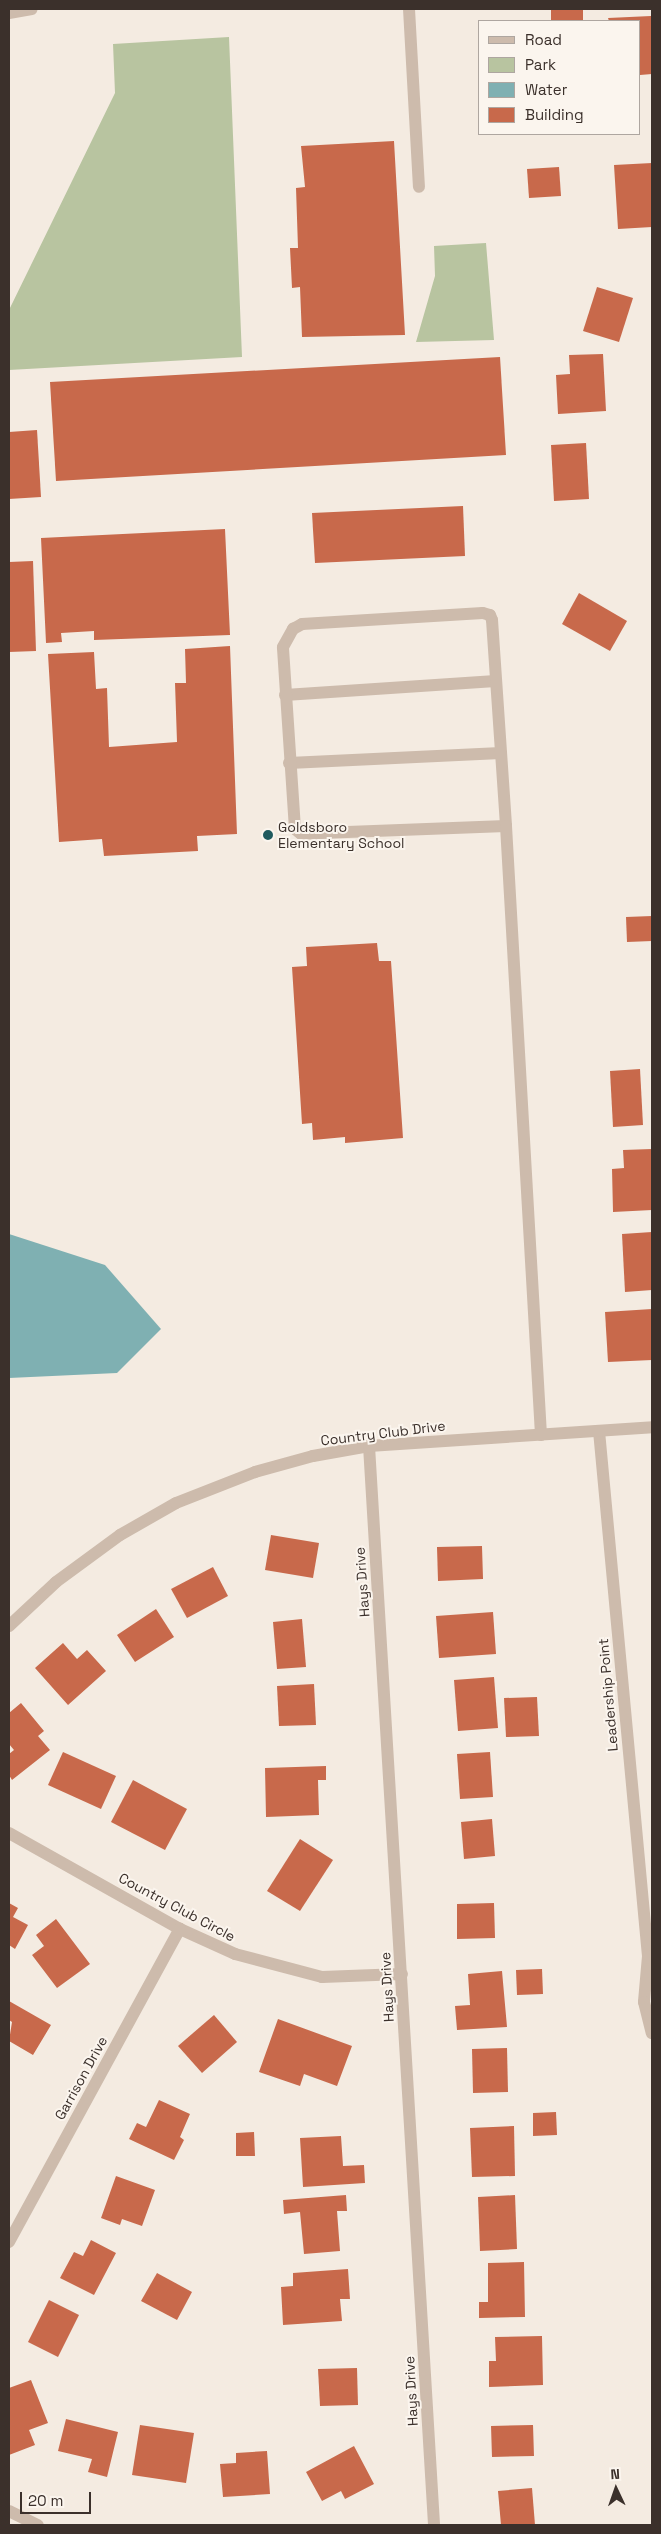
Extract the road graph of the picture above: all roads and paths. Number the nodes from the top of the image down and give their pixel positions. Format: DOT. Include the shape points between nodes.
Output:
graph roads {
  1 [pos="32,9"];
  2 [pos="409,9"];
  3 [pos="9,13"];
  4 [pos="419,187"];
  5 [pos="496,681"];
  6 [pos="286,695"];
  7 [pos="501,753"];
  8 [pos="289,763"];
  9 [pos="506,826"];
  10 [pos="652,1427"];
  11 [pos="599,1431"];
  12 [pos="541,1434"];
  13 [pos="369,1446"];
  14 [pos="9,1626"];
  15 [pos="9,1833"];
  16 [pos="180,1928"];
  17 [pos="650,1957"];
  18 [pos="402,1974"];
  19 [pos="652,2032"];
  20 [pos="9,2242"];
  21 [pos="9,2511"];
  22 [pos="38,2525"];
  23 [pos="434,2525"];
  1 -- 3 [label="street"];
  2 -- 4 [label="street"];
  5 -- 6 [label="street"];
  5 -- 6 [label="street" via="490,615 312,623 302,624 286,637 283,647"];
  5 -- 7 [label="street"];
  6 -- 8 [label="street"];
  7 -- 8 [label="street"];
  7 -- 9 [label="street"];
  8 -- 9 [label="street" via="293,821 301,834"];
  9 -- 12 [label="street"];
  10 -- 11 [label="street, Country Club Drive"];
  11 -- 12 [label="street, Country Club Drive"];
  11 -- 17 [label="street, Leadership Point"];
  12 -- 13 [label="street, Country Club Drive"];
  13 -- 14 [label="street, Country Club Drive" via="313,1456 255,1472 176,1504 120,1535 56,1582"];
  13 -- 18 [label="street, Hays Drive"];
  15 -- 16 [label="street, Country Club Circle"];
  16 -- 18 [label="street, Country Club Circle" via="235,1954 278,1968 322,1976"];
  16 -- 20 [label="street, Garrison Drive"];
  17 -- 19 [label="street, Leadership Point" via="644,2002"];
  18 -- 23 [label="street, Hays Drive"];
  21 -- 22 [label="street"];
}
